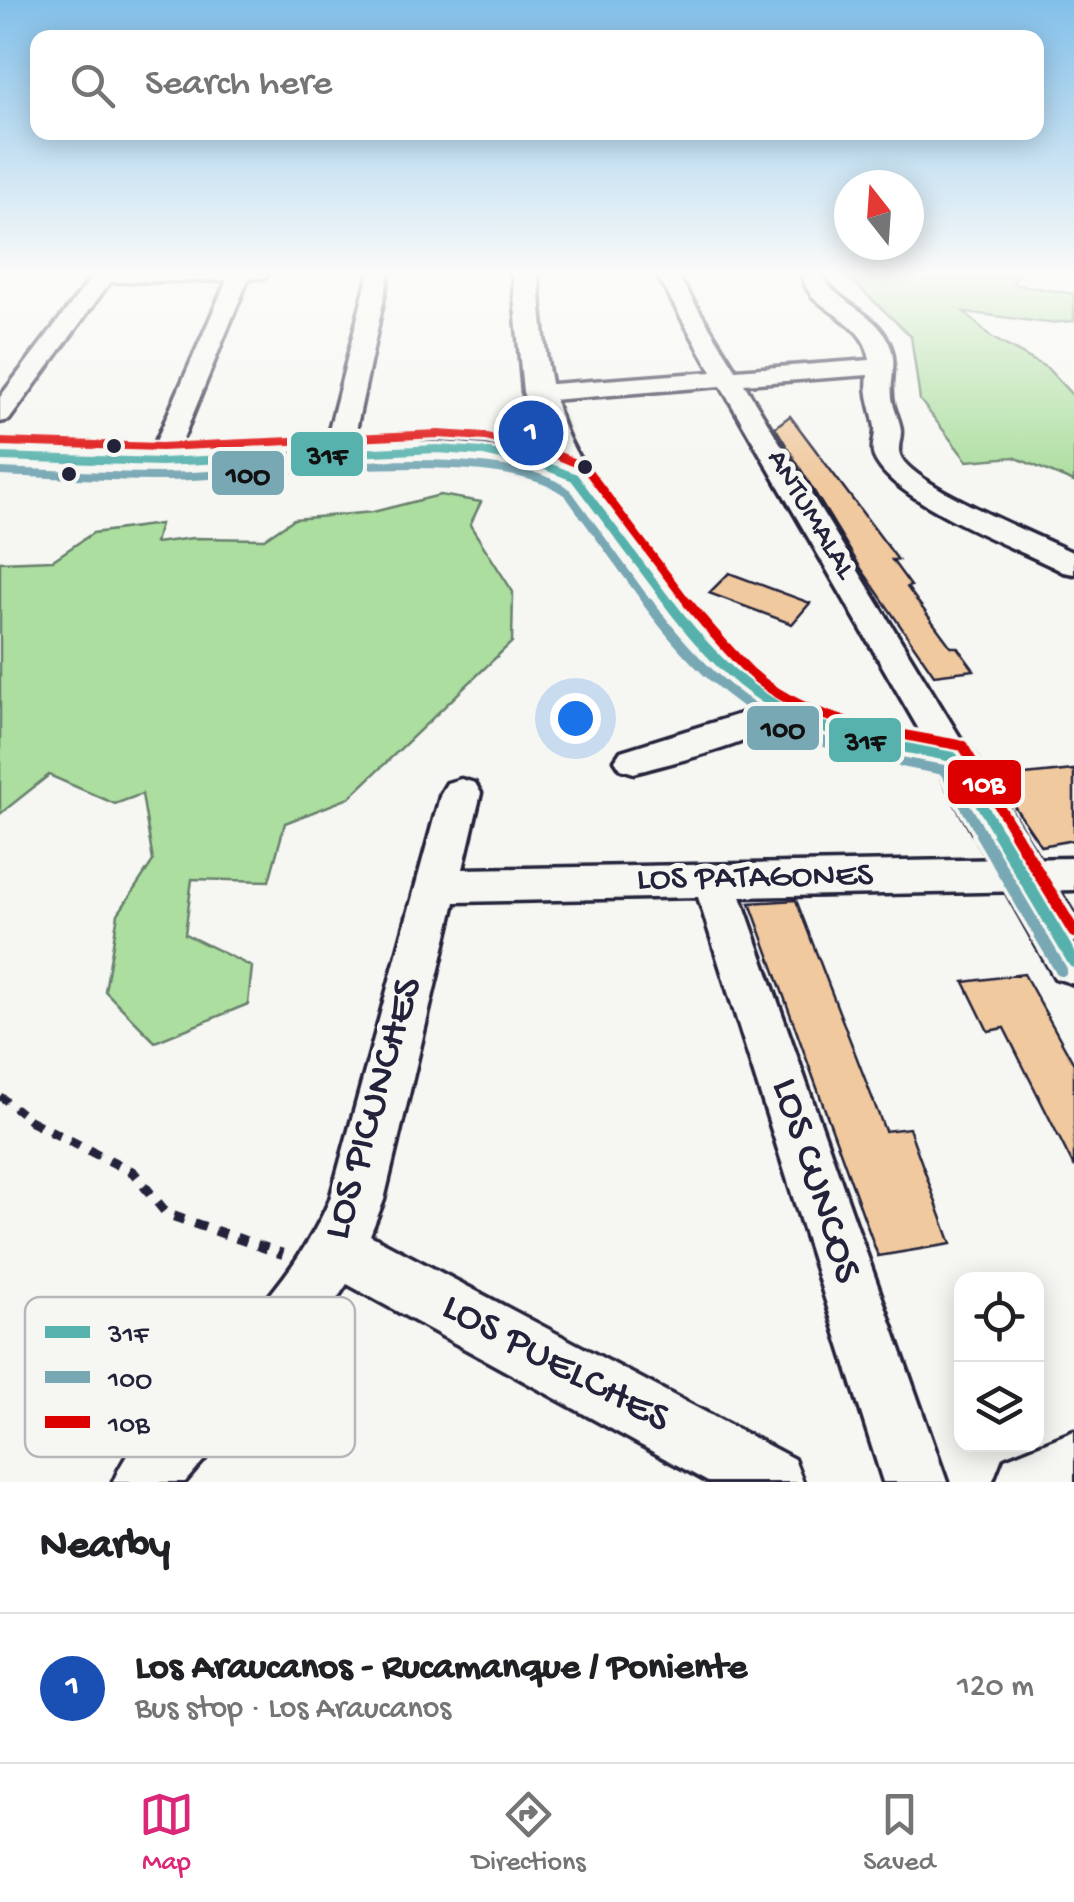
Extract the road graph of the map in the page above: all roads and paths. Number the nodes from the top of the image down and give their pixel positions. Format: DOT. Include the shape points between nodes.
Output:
graph roads {
  1 [pos="54,342"];
  2 [pos="211,342"];
  3 [pos="363,342"];
  4 [pos="533,342"];
  5 [pos="707,342"];
  6 [pos="877,342"];
  7 [pos="884,366"];
  8 [pos="729,378"];
  9 [pos="539,393"];
  10 [pos="0,414"];
  11 [pos="336,454"];
  12 [pos="0,457"];
  13 [pos="161,462"];
  14 [pos="574,477"];
  15 [pos="1074,566"];
  16 [pos="776,708"];
  17 [pos="953,757"];
  18 [pos="634,760"];
  19 [pos="461,793"];
  20 [pos="1023,874"];
  21 [pos="1074,874"];
  22 [pos="714,880"];
  23 [pos="436,886"];
  24 [pos="1074,962"];
  25 [pos="0,1096"];
  26 [pos="333,1259"];
  27 [pos="301,1297"];
  28 [pos="166,1457"];
  29 [pos="1074,1462"];
  30 [pos="145,1482"];
  31 [pos="771,1482"];
  32 [pos="915,1482"];
  33 [pos="1028,1482"];
  1 -- 10 [label="street"];
  2 -- 13 [label="street"];
  3 -- 11 [label="street"];
  4 -- 9 [label="street"];
  5 -- 8 [label="street, ANTUMALAL"];
  6 -- 7 [label="street"];
  7 -- 8 [label="street"];
  7 -- 15 [label="street" via="879,399 888,425 885,452 897,474"];
  8 -- 9 [label="street"];
  8 -- 17 [label="street, ANTUMALAL"];
  9 -- 14 [label="street"];
  11 -- 13 [label="street"];
  11 -- 14 [label="street" via="461,450"];
  12 -- 13 [label="street"];
  14 -- 16 [label="street" via="700,642 743,686"];
  16 -- 17 [label="street" via="842,736"];
  16 -- 18 [label="street" via="753,723"];
  17 -- 20 [label="street"];
  19 -- 23 [label="street, LOS PICUNCHES"];
  20 -- 21 [label="street, LOS PATAGONES"];
  20 -- 22 [label="street, LOS PATAGONES"];
  20 -- 24 [label="street"];
  22 -- 23 [label="street, LOS PATAGONES"];
  22 -- 32 [label="street, LOS CUNCOS"];
  23 -- 26 [label="street, LOS PICUNCHES" via="357,1200"];
  25 -- 26 [label="path" via="22,1118 133,1172 167,1214"];
  26 -- 27 [label="street, LOS PICUNCHES"];
  26 -- 31 [label="street, LOS PUELCHES"];
  28 -- 30 [label="street, LOS PICUNCHES"];
  29 -- 33 [label="street"];
}
